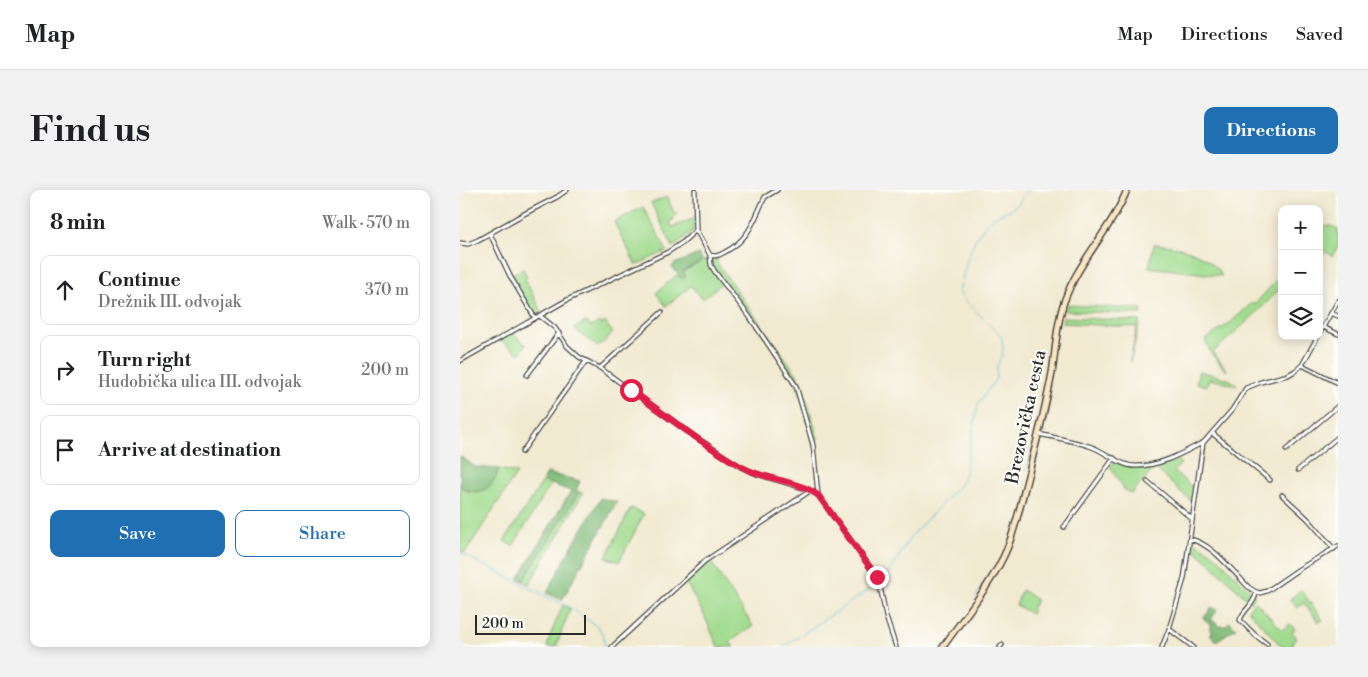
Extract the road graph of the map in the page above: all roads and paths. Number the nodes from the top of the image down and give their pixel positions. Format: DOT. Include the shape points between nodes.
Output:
graph roads {
  1 [pos="567,190"];
  2 [pos="695,190"];
  3 [pos="777,190"];
  4 [pos="1127,190"];
  5 [pos="696,230"];
  6 [pos="490,234"];
  7 [pos="460,243"];
  8 [pos="710,255"];
  9 [pos="1338,301"];
  10 [pos="662,312"];
  11 [pos="1331,313"];
  12 [pos="540,316"];
  13 [pos="1338,316"];
  14 [pos="535,318"];
  15 [pos="1323,327"];
  16 [pos="559,333"];
  17 [pos="1338,334"];
  18 [pos="1316,340"];
  19 [pos="460,360"];
  20 [pos="586,361"];
  21 [pos="1302,365"];
  22 [pos="600,368"];
  23 [pos="527,375"];
  24 [pos="1338,383"];
  25 [pos="1338,406"];
  26 [pos="1212,433"];
  27 [pos="1038,434"];
  28 [pos="1338,437"];
  29 [pos="1203,443"];
  30 [pos="1286,450"];
  31 [pos="522,452"];
  32 [pos="1114,458"];
  33 [pos="1298,470"];
  34 [pos="1270,480"];
  35 [pos="1147,482"];
  36 [pos="811,491"];
  37 [pos="818,495"];
  38 [pos="1282,495"];
  39 [pos="1192,519"];
  40 [pos="1064,527"];
  41 [pos="1190,539"];
  42 [pos="1338,546"];
  43 [pos="1334,549"];
  44 [pos="1256,593"];
  45 [pos="1169,629"];
  46 [pos="1267,644"];
  47 [pos="612,647"];
  48 [pos="896,647"];
  49 [pos="943,647"];
  50 [pos="1162,647"];
  51 [pos="1193,647"];
  1 -- 6 [label="street"];
  2 -- 5 [label="street"];
  3 -- 8 [label="street" via="763,201 744,239 720,255"];
  4 -- 27 [label="main road, Brezovička cesta" via="1065,299"];
  5 -- 8 [label="street"];
  5 -- 12 [label="street" via="668,252"];
  6 -- 7 [label="street" via="468,244"];
  6 -- 14 [label="street"];
  8 -- 37 [label="street" via="710,265 796,386 813,445"];
  9 -- 11 [label="street"];
  10 -- 22 [label="street"];
  11 -- 13 [label="street"];
  11 -- 15 [label="street"];
  12 -- 14 [label="street"];
  12 -- 16 [label="street"];
  14 -- 19 [label="street"];
  15 -- 17 [label="street"];
  16 -- 20 [label="street" via="573,352"];
  16 -- 23 [label="street"];
  18 -- 21 [label="street"];
  20 -- 22 [label="street"];
  20 -- 31 [label="street"];
  21 -- 24 [label="street"];
  21 -- 26 [label="street" via="1288,375 1246,388"];
  22 -- 36 [label="street" via="742,467"];
  25 -- 30 [label="street"];
  26 -- 29 [label="street"];
  26 -- 34 [label="street"];
  27 -- 32 [label="street" via="1092,447"];
  27 -- 49 [label="main road, Brezovička cesta" via="1006,550"];
  28 -- 33 [label="street"];
  29 -- 32 [label="street" via="1172,457 1139,466"];
  29 -- 39 [label="street"];
  32 -- 40 [label="street"];
  35 -- 39 [label="street"];
  36 -- 37 [label="street"];
  36 -- 47 [label="street" via="705,561"];
  37 -- 48 [label="street" via="879,581"];
  38 -- 43 [label="street"];
  39 -- 41 [label="street"];
  41 -- 44 [label="street" via="1213,551"];
  41 -- 45 [label="street" via="1184,579"];
  42 -- 43 [label="street"];
  43 -- 44 [label="street" via="1267,591"];
  44 -- 46 [label="street" via="1240,620"];
  45 -- 50 [label="street"];
  45 -- 51 [label="street"];
}
